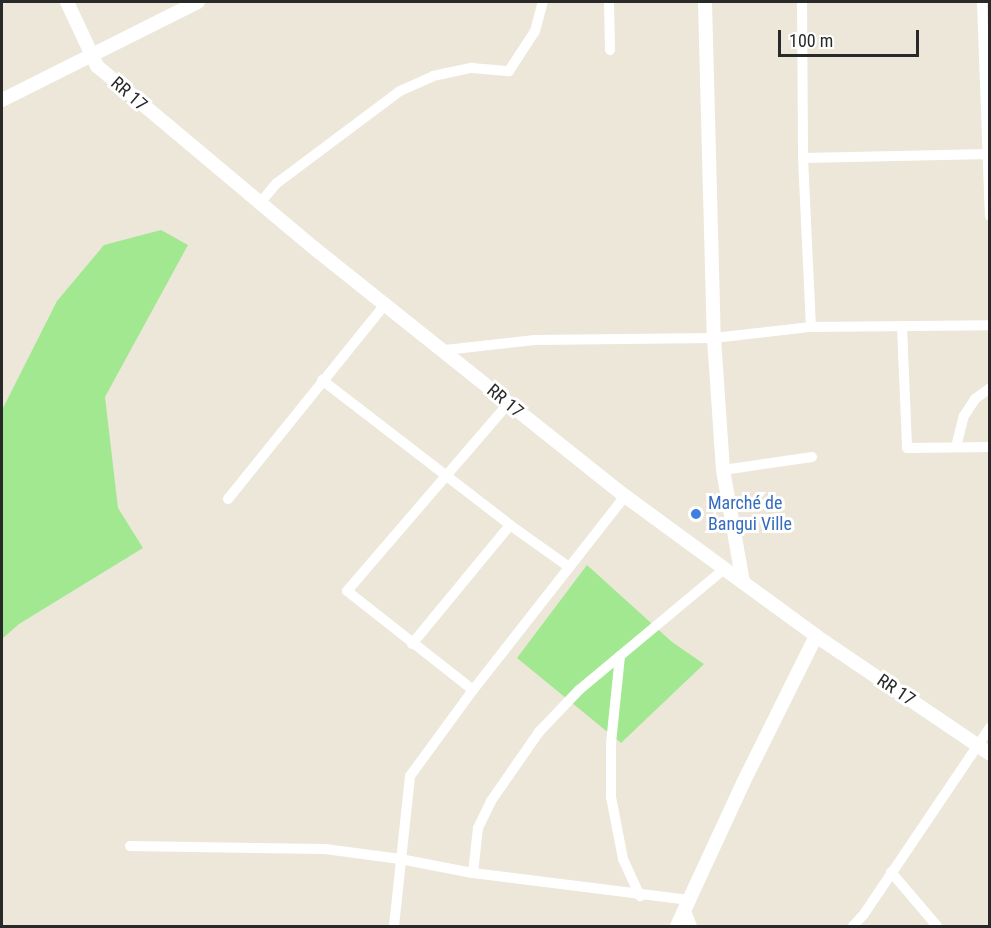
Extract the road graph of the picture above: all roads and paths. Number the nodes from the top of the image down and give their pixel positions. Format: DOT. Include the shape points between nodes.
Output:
graph roads {
  1 [pos="67,2"];
  2 [pos="198,2"];
  3 [pos="543,2"];
  4 [pos="609,2"];
  5 [pos="705,2"];
  6 [pos="802,2"];
  7 [pos="981,2"];
  8 [pos="610,50"];
  9 [pos="91,57"];
  10 [pos="2,100"];
  11 [pos="988,154"];
  12 [pos="803,158"];
  13 [pos="260,203"];
  14 [pos="990,216"];
  15 [pos="386,303"];
  16 [pos="990,325"];
  17 [pos="811,327"];
  18 [pos="902,327"];
  19 [pos="714,338"];
  20 [pos="445,350"];
  21 [pos="322,380"];
  22 [pos="990,388"];
  23 [pos="508,404"];
  24 [pos="957,447"];
  25 [pos="990,447"];
  26 [pos="812,457"];
  27 [pos="723,470"];
  28 [pos="446,477"];
  29 [pos="626,496"];
  30 [pos="228,499"];
  31 [pos="510,525"];
  32 [pos="568,567"];
  33 [pos="724,569"];
  34 [pos="743,582"];
  35 [pos="816,636"];
  36 [pos="412,644"];
  37 [pos="620,656"];
  38 [pos="473,690"];
  39 [pos="990,727"];
  40 [pos="977,745"];
  41 [pos="990,753"];
  42 [pos="130,846"];
  43 [pos="400,859"];
  44 [pos="891,872"];
  45 [pos="473,873"];
  46 [pos="640,896"];
  47 [pos="687,904"];
  48 [pos="394,927"];
  49 [pos="677,927"];
  50 [pos="692,927"];
  51 [pos="853,927"];
  52 [pos="937,927"];
  1 -- 9 [label="main road, RR 17 / RR 17"];
  2 -- 9 [label="main road"];
  3 -- 13 [label="street" via="535,31 509,71 472,68 433,76 400,91 277,183"];
  4 -- 8 [label="street"];
  5 -- 19 [label="main road"];
  6 -- 12 [label="street"];
  7 -- 11 [label="street"];
  9 -- 10 [label="main road"];
  9 -- 13 [label="main road, RR 17 / RR 17"];
  11 -- 12 [label="street"];
  11 -- 14 [label="street"];
  12 -- 17 [label="street"];
  13 -- 15 [label="main road, RR 17 / RR 17"];
  15 -- 20 [label="main road, RR 17 / RR 17"];
  15 -- 21 [label="street"];
  16 -- 18 [label="street"];
  17 -- 18 [label="street"];
  17 -- 19 [label="street"];
  18 -- 24 [label="street" via="907,448"];
  19 -- 20 [label="street" via="534,340"];
  19 -- 27 [label="main road"];
  20 -- 23 [label="main road, RR 17 / RR 17"];
  21 -- 28 [label="street"];
  21 -- 30 [label="street"];
  22 -- 24 [label="street" via="975,399 964,416"];
  23 -- 28 [label="street"];
  23 -- 29 [label="main road, RR 17 / RR 17"];
  24 -- 25 [label="street"];
  26 -- 27 [label="street"];
  27 -- 34 [label="main road"];
  28 -- 31 [label="street"];
  28 -- 36 [label="street" via="346,591"];
  29 -- 32 [label="street"];
  29 -- 33 [label="main road, RR 17 / RR 17"];
  31 -- 32 [label="street"];
  31 -- 36 [label="street"];
  32 -- 38 [label="street"];
  33 -- 34 [label="main road, RR 17 / RR 17"];
  33 -- 37 [label="street"];
  34 -- 35 [label="main road, RR 17 / RR 17"];
  35 -- 40 [label="main road, RR 17 / RR 17"];
  35 -- 47 [label="main road"];
  36 -- 38 [label="street"];
  37 -- 45 [label="street" via="538,732 491,801 476,836"];
  37 -- 46 [label="street" via="611,743 611,797 623,859"];
  38 -- 43 [label="street" via="409,779"];
  39 -- 40 [label="street"];
  40 -- 41 [label="main road, RR 17 / RR 17"];
  40 -- 44 [label="street"];
  42 -- 43 [label="street" via="325,849"];
  43 -- 45 [label="street"];
  43 -- 48 [label="street"];
  44 -- 51 [label="street"];
  44 -- 52 [label="street"];
  45 -- 46 [label="street"];
  46 -- 47 [label="street"];
  47 -- 49 [label="main road"];
  47 -- 50 [label="street"];
}
